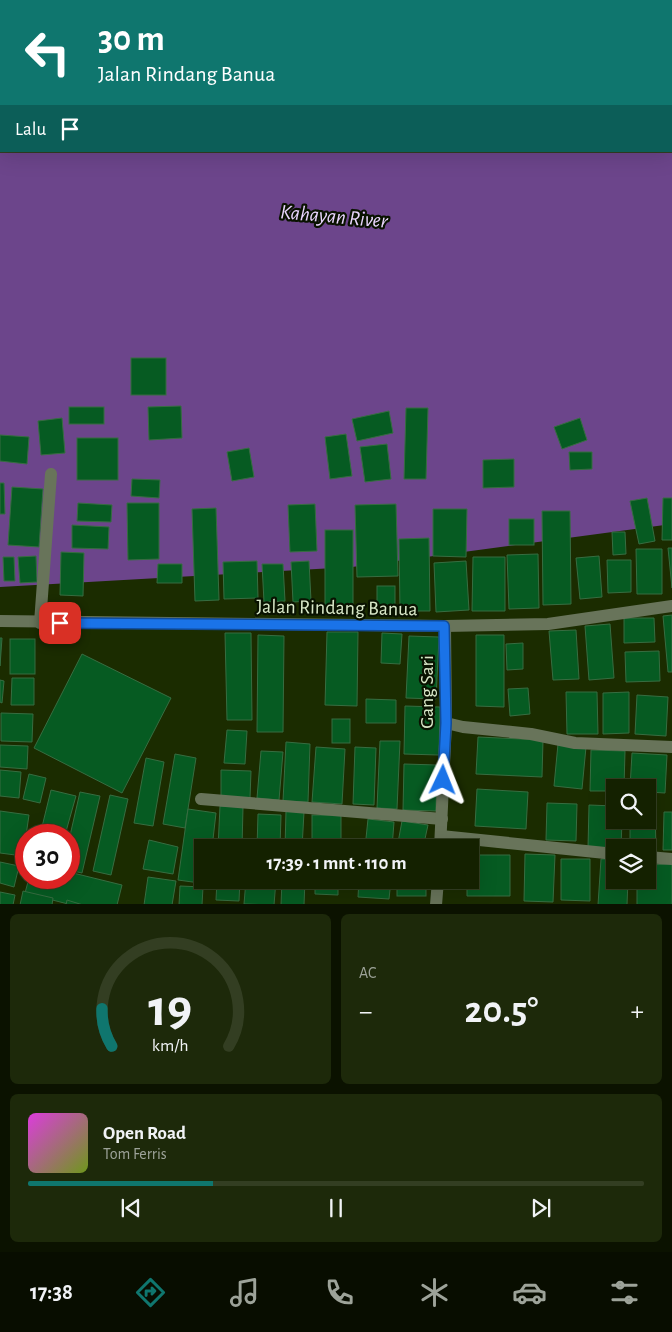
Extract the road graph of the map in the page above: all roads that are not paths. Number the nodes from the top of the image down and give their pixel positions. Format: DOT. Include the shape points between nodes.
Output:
graph roads {
  1 [pos="51,474"];
  2 [pos="672,606"];
  3 [pos="0,621"];
  4 [pos="40,623"];
  5 [pos="444,626"];
  6 [pos="446,723"];
  7 [pos="672,747"];
  8 [pos="201,799"];
  9 [pos="442,818"];
  10 [pos="441,839"];
  11 [pos="479,845"];
  12 [pos="606,853"];
  13 [pos="656,858"];
  14 [pos="672,859"];
  15 [pos="437,889"];
  16 [pos="436,904"];
  1 -- 4 [label="street"];
  2 -- 5 [label="street, Jalan Rindang Banua" via="548,624"];
  3 -- 4 [label="street, Jalan Rindang Banua"];
  4 -- 5 [label="street, Jalan Rindang Banua"];
  5 -- 6 [label="street, Gang Sari"];
  6 -- 7 [label="street" via="575,743"];
  6 -- 9 [label="street, Gang Sari"];
  8 -- 9 [label="street"];
  9 -- 10 [label="street, Gang Sari"];
  11 -- 12 [label="street"];
  13 -- 14 [label="street"];
  15 -- 16 [label="street"];
}
